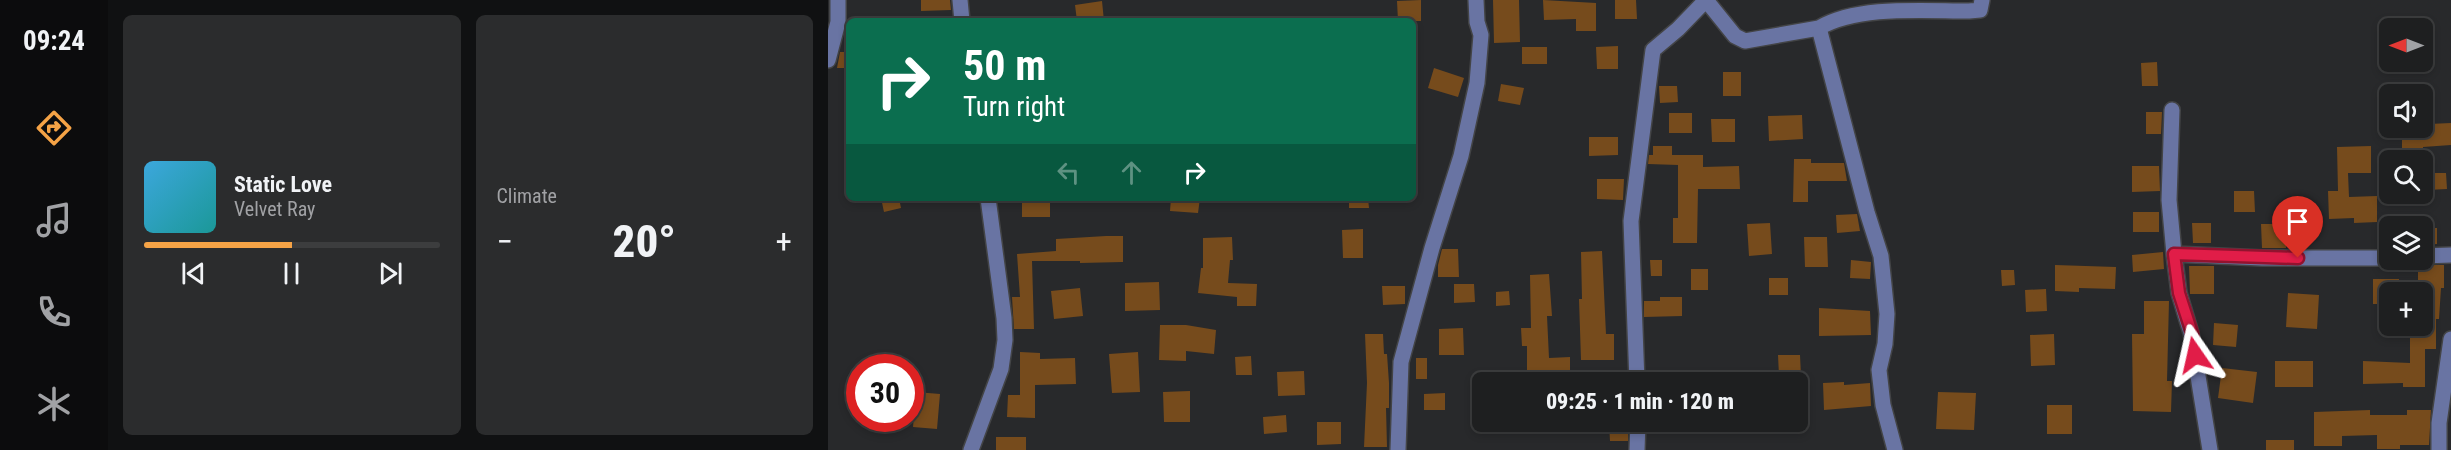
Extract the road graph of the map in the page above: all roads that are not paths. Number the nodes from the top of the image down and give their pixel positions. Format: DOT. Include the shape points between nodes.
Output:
graph roads {
  1 [pos="838,0"];
  2 [pos="960,0"];
  3 [pos="1476,0"];
  4 [pos="1707,0"];
  5 [pos="1983,0"];
  6 [pos="962,18"];
  7 [pos="1819,28"];
  8 [pos="828,60"];
  9 [pos="2172,110"];
  10 [pos="988,201"];
  11 [pos="2174,254"];
  12 [pos="2451,255"];
  13 [pos="2433,256"];
  14 [pos="2379,258"];
  15 [pos="2451,339"];
  16 [pos="1637,372"];
  17 [pos="1638,432"];
  18 [pos="971,450"];
  19 [pos="1398,450"];
  20 [pos="1637,450"];
  21 [pos="1895,450"];
  22 [pos="2210,450"];
  23 [pos="2439,450"];
  1 -- 8 [label="street" via="838,22"];
  2 -- 6 [label="street"];
  3 -- 19 [label="street" via="1481,35 1477,83 1461,156 1401,362"];
  4 -- 7 [label="street" via="1735,36 1745,41"];
  4 -- 16 [label="street" via="1653,50 1631,221"];
  5 -- 7 [label="street" via="1980,10 1854,14"];
  7 -- 21 [label="street" via="1881,256 1887,314 1879,370"];
  9 -- 11 [label="street" via="2169,200"];
  10 -- 18 [label="street" via="1005,340 1001,369"];
  11 -- 14 [label="street"];
  11 -- 22 [label="street" via="2179,293 2192,333"];
  12 -- 13 [label="street"];
  15 -- 23 [label="street"];
  17 -- 20 [label="street"];
}
